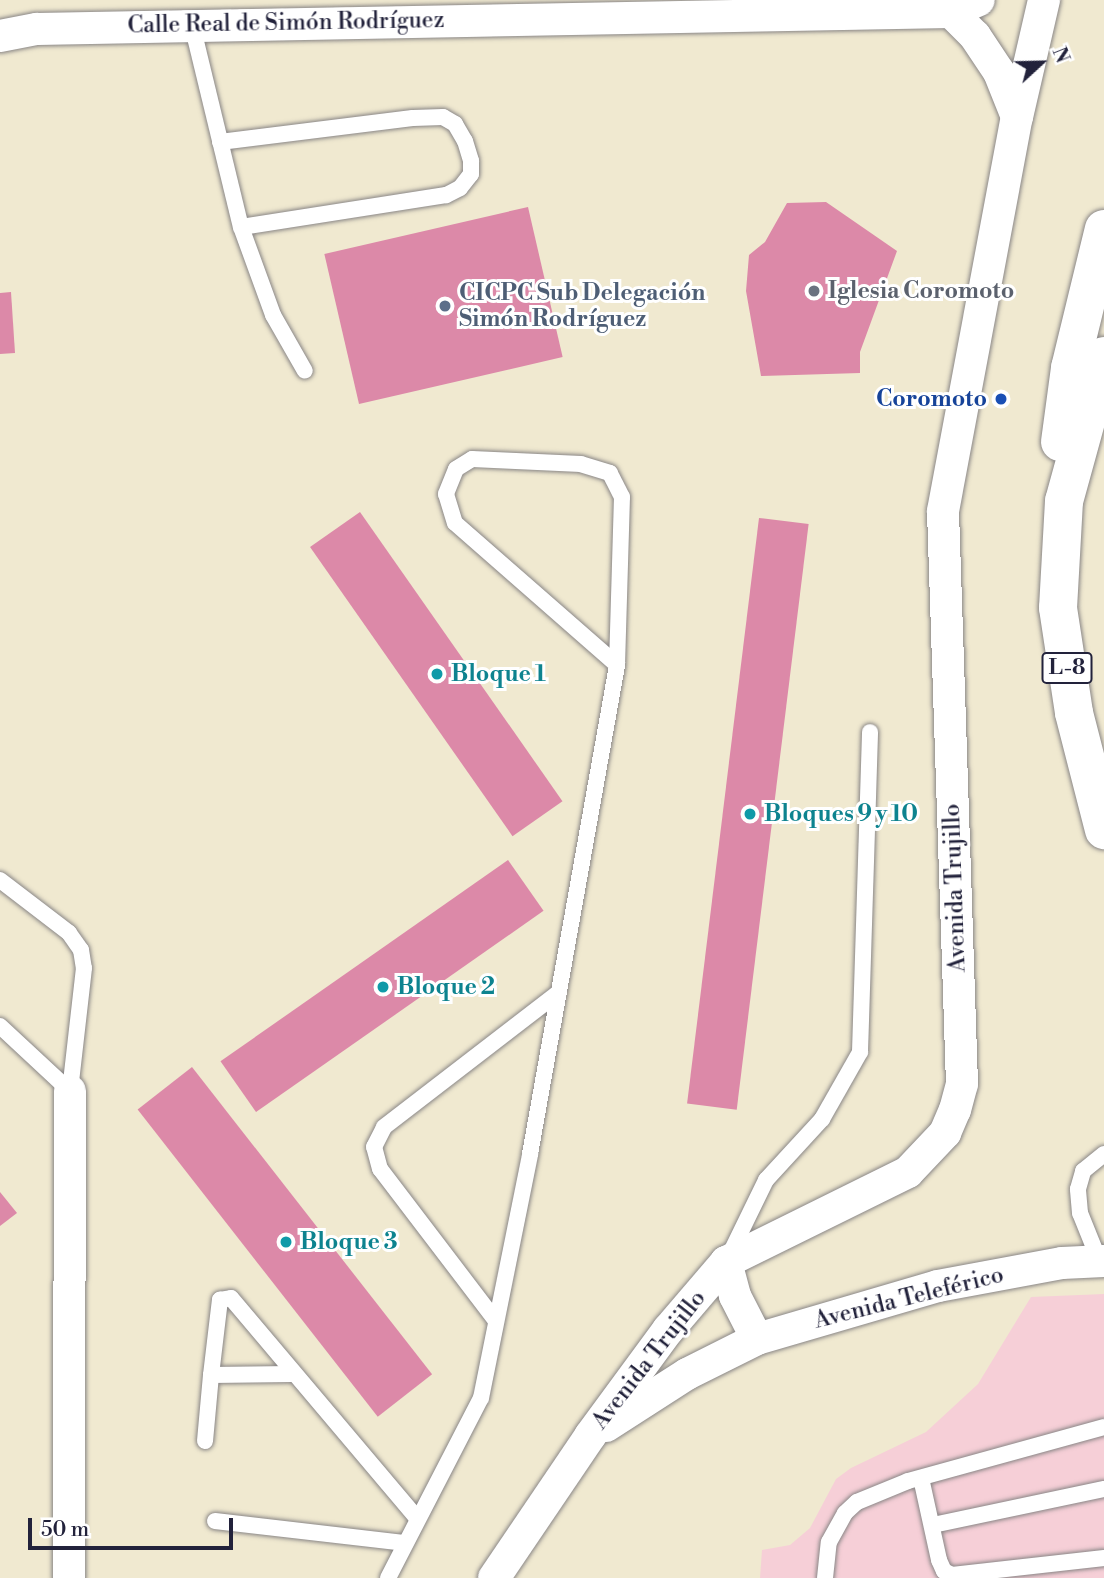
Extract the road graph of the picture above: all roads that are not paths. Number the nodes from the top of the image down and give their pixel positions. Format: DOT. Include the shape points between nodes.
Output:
graph roads {
  1 [pos="1044,0"];
  2 [pos="965,6"];
  3 [pos="673,8"];
  4 [pos="192,25"];
  5 [pos="0,36"];
  6 [pos="1017,117"];
  7 [pos="220,142"];
  8 [pos="241,227"];
  9 [pos="1104,229"];
  10 [pos="1104,356"];
  11 [pos="304,371"];
  12 [pos="1064,502"];
  13 [pos="617,665"];
  14 [pos="870,732"];
  15 [pos="1104,830"];
  16 [pos="0,880"];
  17 [pos="558,993"];
  18 [pos="0,1026"];
  19 [pos="70,1091"];
  20 [pos="1104,1154"];
  21 [pos="726,1262"];
  22 [pos="1102,1264"];
  23 [pos="496,1321"];
  24 [pos="757,1339"];
  25 [pos="292,1374"];
  26 [pos="211,1375"];
  27 [pos="1104,1427"];
  28 [pos="590,1436"];
  29 [pos="205,1441"];
  30 [pos="921,1478"];
  31 [pos="1104,1489"];
  32 [pos="418,1519"];
  33 [pos="215,1521"];
  34 [pos="933,1525"];
  35 [pos="404,1543"];
  36 [pos="1104,1558"];
  37 [pos="69,1578"];
  38 [pos="388,1578"];
  39 [pos="494,1578"];
  40 [pos="825,1578"];
  1 -- 6 [label="street, Avenida Trujillo"];
  2 -- 3 [label="street, Calle Real de Simón Rodríguez"];
  2 -- 6 [label="street, Calle Real de Simón Rodríguez" via="975,36 999,72"];
  3 -- 4 [label="street, Calle Real de Simón Rodríguez"];
  4 -- 5 [label="street, Calle Real de Simón Rodríguez" via="37,29"];
  4 -- 7 [label="lane"];
  6 -- 21 [label="street, Avenida Trujillo" via="943,511 962,1084 945,1133 908,1172"];
  7 -- 8 [label="lane"];
  7 -- 8 [label="lane" via="443,117 455,124 471,161 471,174 460,188 446,195"];
  8 -- 11 [label="lane" via="270,308"];
  9 -- 12 [label="highway" via="1059,432"];
  10 -- 12 [label="highway, L-8"];
  12 -- 15 [label="highway, L-8" via="1058,608 1074,713"];
  13 -- 13 [label="lane" via="622,497 610,472 581,464 472,459 456,469 446,494 455,523"];
  13 -- 17 [label="lane"];
  14 -- 21 [label="lane" via="860,1052 822,1119 766,1181"];
  16 -- 19 [label="lane" via="69,933 81,950 84,968"];
  17 -- 23 [label="lane"];
  17 -- 23 [label="lane" via="384,1128 374,1147 380,1169"];
  18 -- 19 [label="lane"];
  19 -- 37 [label="street"];
  20 -- 22 [label="lane" via="1083,1171 1078,1189 1080,1213"];
  21 -- 24 [label="street" via="735,1296"];
  21 -- 28 [label="street, Avenida Trujillo" via="668,1330"];
  22 -- 24 [label="street, Avenida Teleférico" via="1062,1263 938,1286"];
  23 -- 32 [label="lane" via="481,1398"];
  24 -- 28 [label="street, Avenida Teleférico" via="687,1374"];
  25 -- 26 [label="lane"];
  25 -- 26 [label="lane" via="226,1297 218,1307"];
  25 -- 32 [label="lane"];
  26 -- 29 [label="lane"];
  27 -- 30 [label="lane"];
  28 -- 39 [label="street, Avenida Trujillo"];
  30 -- 34 [label="lane"];
  30 -- 40 [label="lane" via="857,1502 845,1513 829,1542"];
  31 -- 34 [label="lane"];
  32 -- 35 [label="lane"];
  33 -- 35 [label="lane"];
  34 -- 36 [label="lane" via="939,1560 952,1575"];
  35 -- 38 [label="lane"];
}
